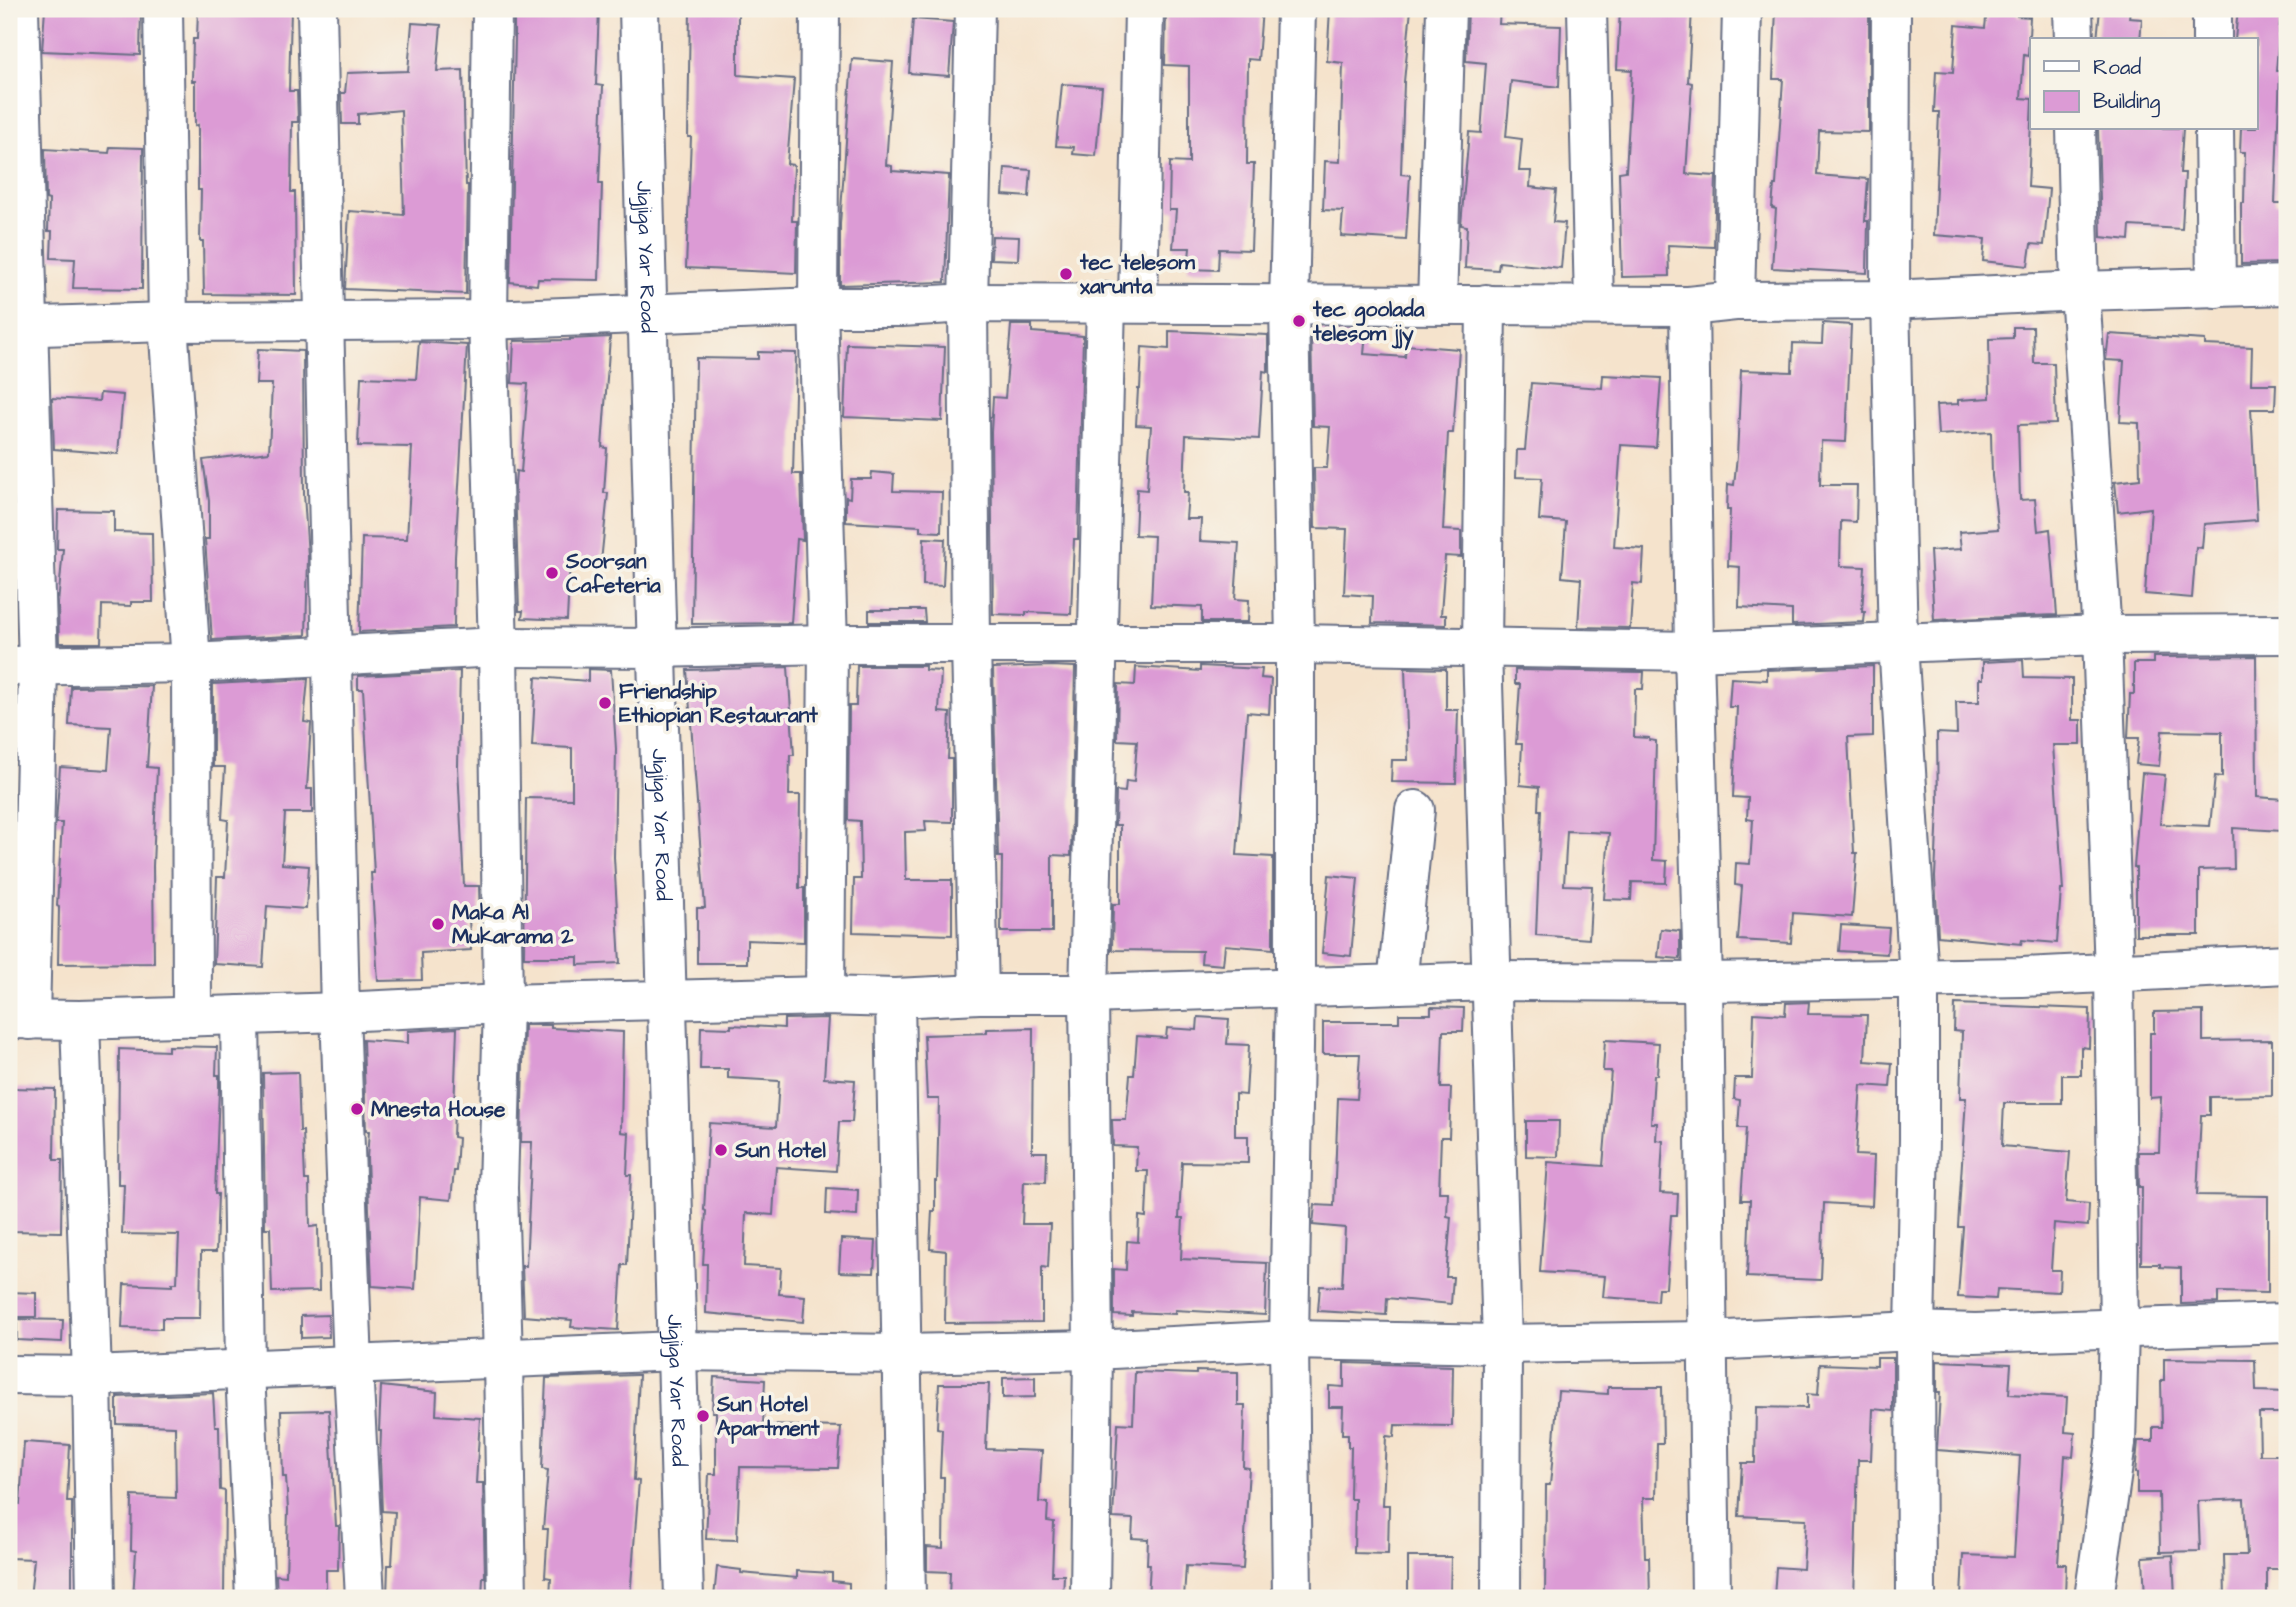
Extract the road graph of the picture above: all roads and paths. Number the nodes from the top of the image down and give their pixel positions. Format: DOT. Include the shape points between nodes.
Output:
graph roads {
  1 [pos="19,9"];
  2 [pos="163,9"];
  3 [pos="317,9"];
  4 [pos="492,9"];
  5 [pos="639,9"];
  6 [pos="820,9"];
  7 [pos="975,9"];
  8 [pos="1144,9"];
  9 [pos="1296,9"];
  10 [pos="1446,9"];
  11 [pos="1587,9"];
  12 [pos="1742,9"];
  13 [pos="1891,9"];
  14 [pos="2073,9"];
  15 [pos="2212,9"];
  16 [pos="2074,38"];
  17 [pos="2212,38"];
  18 [pos="2076,130"];
  19 [pos="2214,130"];
  20 [pos="2287,285"];
  21 [pos="2216,288"];
  22 [pos="2080,291"];
  23 [pos="1890,300"];
  24 [pos="1735,301"];
  25 [pos="1122,302"];
  26 [pos="968,303"];
  27 [pos="1486,303"];
  28 [pos="1289,304"];
  29 [pos="1437,304"];
  30 [pos="1594,304"];
  31 [pos="1689,306"];
  32 [pos="818,307"];
  33 [pos="648,313"];
  34 [pos="488,320"];
  35 [pos="168,322"];
  36 [pos="326,322"];
  37 [pos="19,326"];
  38 [pos="2287,634"];
  39 [pos="2102,635"];
  40 [pos="1898,643"];
  41 [pos="828,644"];
  42 [pos="1098,644"];
  43 [pos="1295,644"];
  44 [pos="971,645"];
  45 [pos="498,647"];
  46 [pos="656,648"];
  47 [pos="1482,648"];
  48 [pos="1694,651"];
  49 [pos="332,654"];
  50 [pos="191,663"];
  51 [pos="23,666"];
  52 [pos="1415,810"];
  53 [pos="2287,964"];
  54 [pos="2114,973"];
  55 [pos="1919,979"];
  56 [pos="1492,981"];
  57 [pos="1703,982"];
  58 [pos="1397,984"];
  59 [pos="1295,987"];
  60 [pos="979,994"];
  61 [pos="1089,994"];
  62 [pos="825,996"];
  63 [pos="895,998"];
  64 [pos="664,1002"];
  65 [pos="503,1004"];
  66 [pos="340,1012"];
  67 [pos="240,1015"];
  68 [pos="192,1017"];
  69 [pos="19,1020"];
  70 [pos="79,1020"];
  71 [pos="2287,1323"];
  72 [pos="2119,1328"];
  73 [pos="1914,1331"];
  74 [pos="1289,1340"];
  75 [pos="1707,1341"];
  76 [pos="1502,1344"];
  77 [pos="1093,1350"];
  78 [pos="676,1351"];
  79 [pos="902,1354"];
  80 [pos="503,1359"];
  81 [pos="353,1366"];
  82 [pos="245,1370"];
  83 [pos="9,1375"];
  84 [pos="92,1376"];
  85 [pos="96,1598"];
  86 [pos="255,1598"];
  87 [pos="365,1598"];
  88 [pos="507,1598"];
  89 [pos="684,1598"];
  90 [pos="906,1598"];
  91 [pos="1090,1598"];
  92 [pos="1292,1598"];
  93 [pos="1501,1598"];
  94 [pos="1711,1598"];
  95 [pos="1916,1598"];
  96 [pos="2094,1598"];
  1 -- 37 [label="street"];
  2 -- 35 [label="street"];
  3 -- 36 [label="street"];
  4 -- 34 [label="street"];
  5 -- 33 [label="street, Jigjiga Yar Road"];
  6 -- 32 [label="street"];
  7 -- 26 [label="street"];
  8 -- 25 [label="street"];
  9 -- 28 [label="street"];
  10 -- 29 [label="street"];
  11 -- 30 [label="street"];
  12 -- 24 [label="street"];
  13 -- 23 [label="street"];
  14 -- 16 [label="street"];
  15 -- 17 [label="street"];
  18 -- 22 [label="street"];
  19 -- 21 [label="street"];
  20 -- 21 [label="street"];
  21 -- 22 [label="street"];
  22 -- 23 [label="street"];
  22 -- 39 [label="street"];
  23 -- 24 [label="street"];
  23 -- 40 [label="street"];
  24 -- 31 [label="street"];
  25 -- 26 [label="street"];
  25 -- 28 [label="street"];
  25 -- 42 [label="street"];
  26 -- 32 [label="street"];
  26 -- 44 [label="street"];
  27 -- 29 [label="street"];
  27 -- 30 [label="street"];
  27 -- 47 [label="street"];
  28 -- 29 [label="street"];
  28 -- 43 [label="street"];
  30 -- 31 [label="street"];
  31 -- 48 [label="street"];
  32 -- 33 [label="street"];
  32 -- 41 [label="street"];
  33 -- 34 [label="street"];
  33 -- 46 [label="street, Jigjiga Yar Road"];
  34 -- 36 [label="street"];
  34 -- 45 [label="street"];
  35 -- 36 [label="street"];
  35 -- 37 [label="street"];
  35 -- 50 [label="street"];
  36 -- 49 [label="street"];
  37 -- 51 [label="street"];
  38 -- 39 [label="street"];
  39 -- 40 [label="street"];
  39 -- 54 [label="street"];
  40 -- 48 [label="street"];
  40 -- 55 [label="street"];
  41 -- 44 [label="street"];
  41 -- 46 [label="street"];
  41 -- 62 [label="street"];
  42 -- 43 [label="street"];
  42 -- 44 [label="street"];
  42 -- 61 [label="street"];
  43 -- 47 [label="street"];
  43 -- 59 [label="street"];
  44 -- 60 [label="street"];
  45 -- 46 [label="street"];
  45 -- 49 [label="street"];
  45 -- 65 [label="street"];
  46 -- 64 [label="street, Jigjiga Yar Road"];
  47 -- 48 [label="street"];
  47 -- 56 [label="street"];
  48 -- 57 [label="street"];
  49 -- 50 [label="street"];
  49 -- 66 [label="street"];
  50 -- 51 [label="street"];
  50 -- 68 [label="street"];
  51 -- 69 [label="street"];
  52 -- 58 [label="street"];
  53 -- 54 [label="street"];
  54 -- 55 [label="street"];
  54 -- 72 [label="street"];
  55 -- 57 [label="street"];
  55 -- 73 [label="street"];
  56 -- 57 [label="street"];
  56 -- 58 [label="street"];
  56 -- 76 [label="street"];
  57 -- 75 [label="street"];
  58 -- 59 [label="street"];
  59 -- 61 [label="street"];
  59 -- 74 [label="street"];
  60 -- 61 [label="street"];
  60 -- 63 [label="street"];
  61 -- 77 [label="street"];
  62 -- 63 [label="street"];
  62 -- 64 [label="street"];
  63 -- 79 [label="street"];
  64 -- 65 [label="street"];
  64 -- 78 [label="street, Jigjiga Yar Road"];
  65 -- 66 [label="street"];
  65 -- 80 [label="street" via="498,1188"];
  66 -- 67 [label="street"];
  66 -- 81 [label="street"];
  67 -- 68 [label="street"];
  67 -- 82 [label="street"];
  68 -- 70 [label="street"];
  69 -- 70 [label="street"];
  70 -- 84 [label="street"];
  71 -- 72 [label="street"];
  72 -- 73 [label="street"];
  72 -- 96 [label="street" via="2116,1444"];
  73 -- 75 [label="street"];
  73 -- 95 [label="street"];
  74 -- 76 [label="street"];
  74 -- 77 [label="street"];
  74 -- 92 [label="street"];
  75 -- 76 [label="street"];
  75 -- 94 [label="street"];
  76 -- 93 [label="street"];
  77 -- 79 [label="street"];
  77 -- 91 [label="street"];
  78 -- 79 [label="street"];
  78 -- 80 [label="street"];
  78 -- 89 [label="street, Jigjiga Yar Road"];
  79 -- 90 [label="street"];
  80 -- 81 [label="street"];
  80 -- 88 [label="street"];
  81 -- 82 [label="street"];
  81 -- 87 [label="street"];
  82 -- 84 [label="street"];
  82 -- 86 [label="street"];
  83 -- 84 [label="street"];
  84 -- 85 [label="street"];
}
